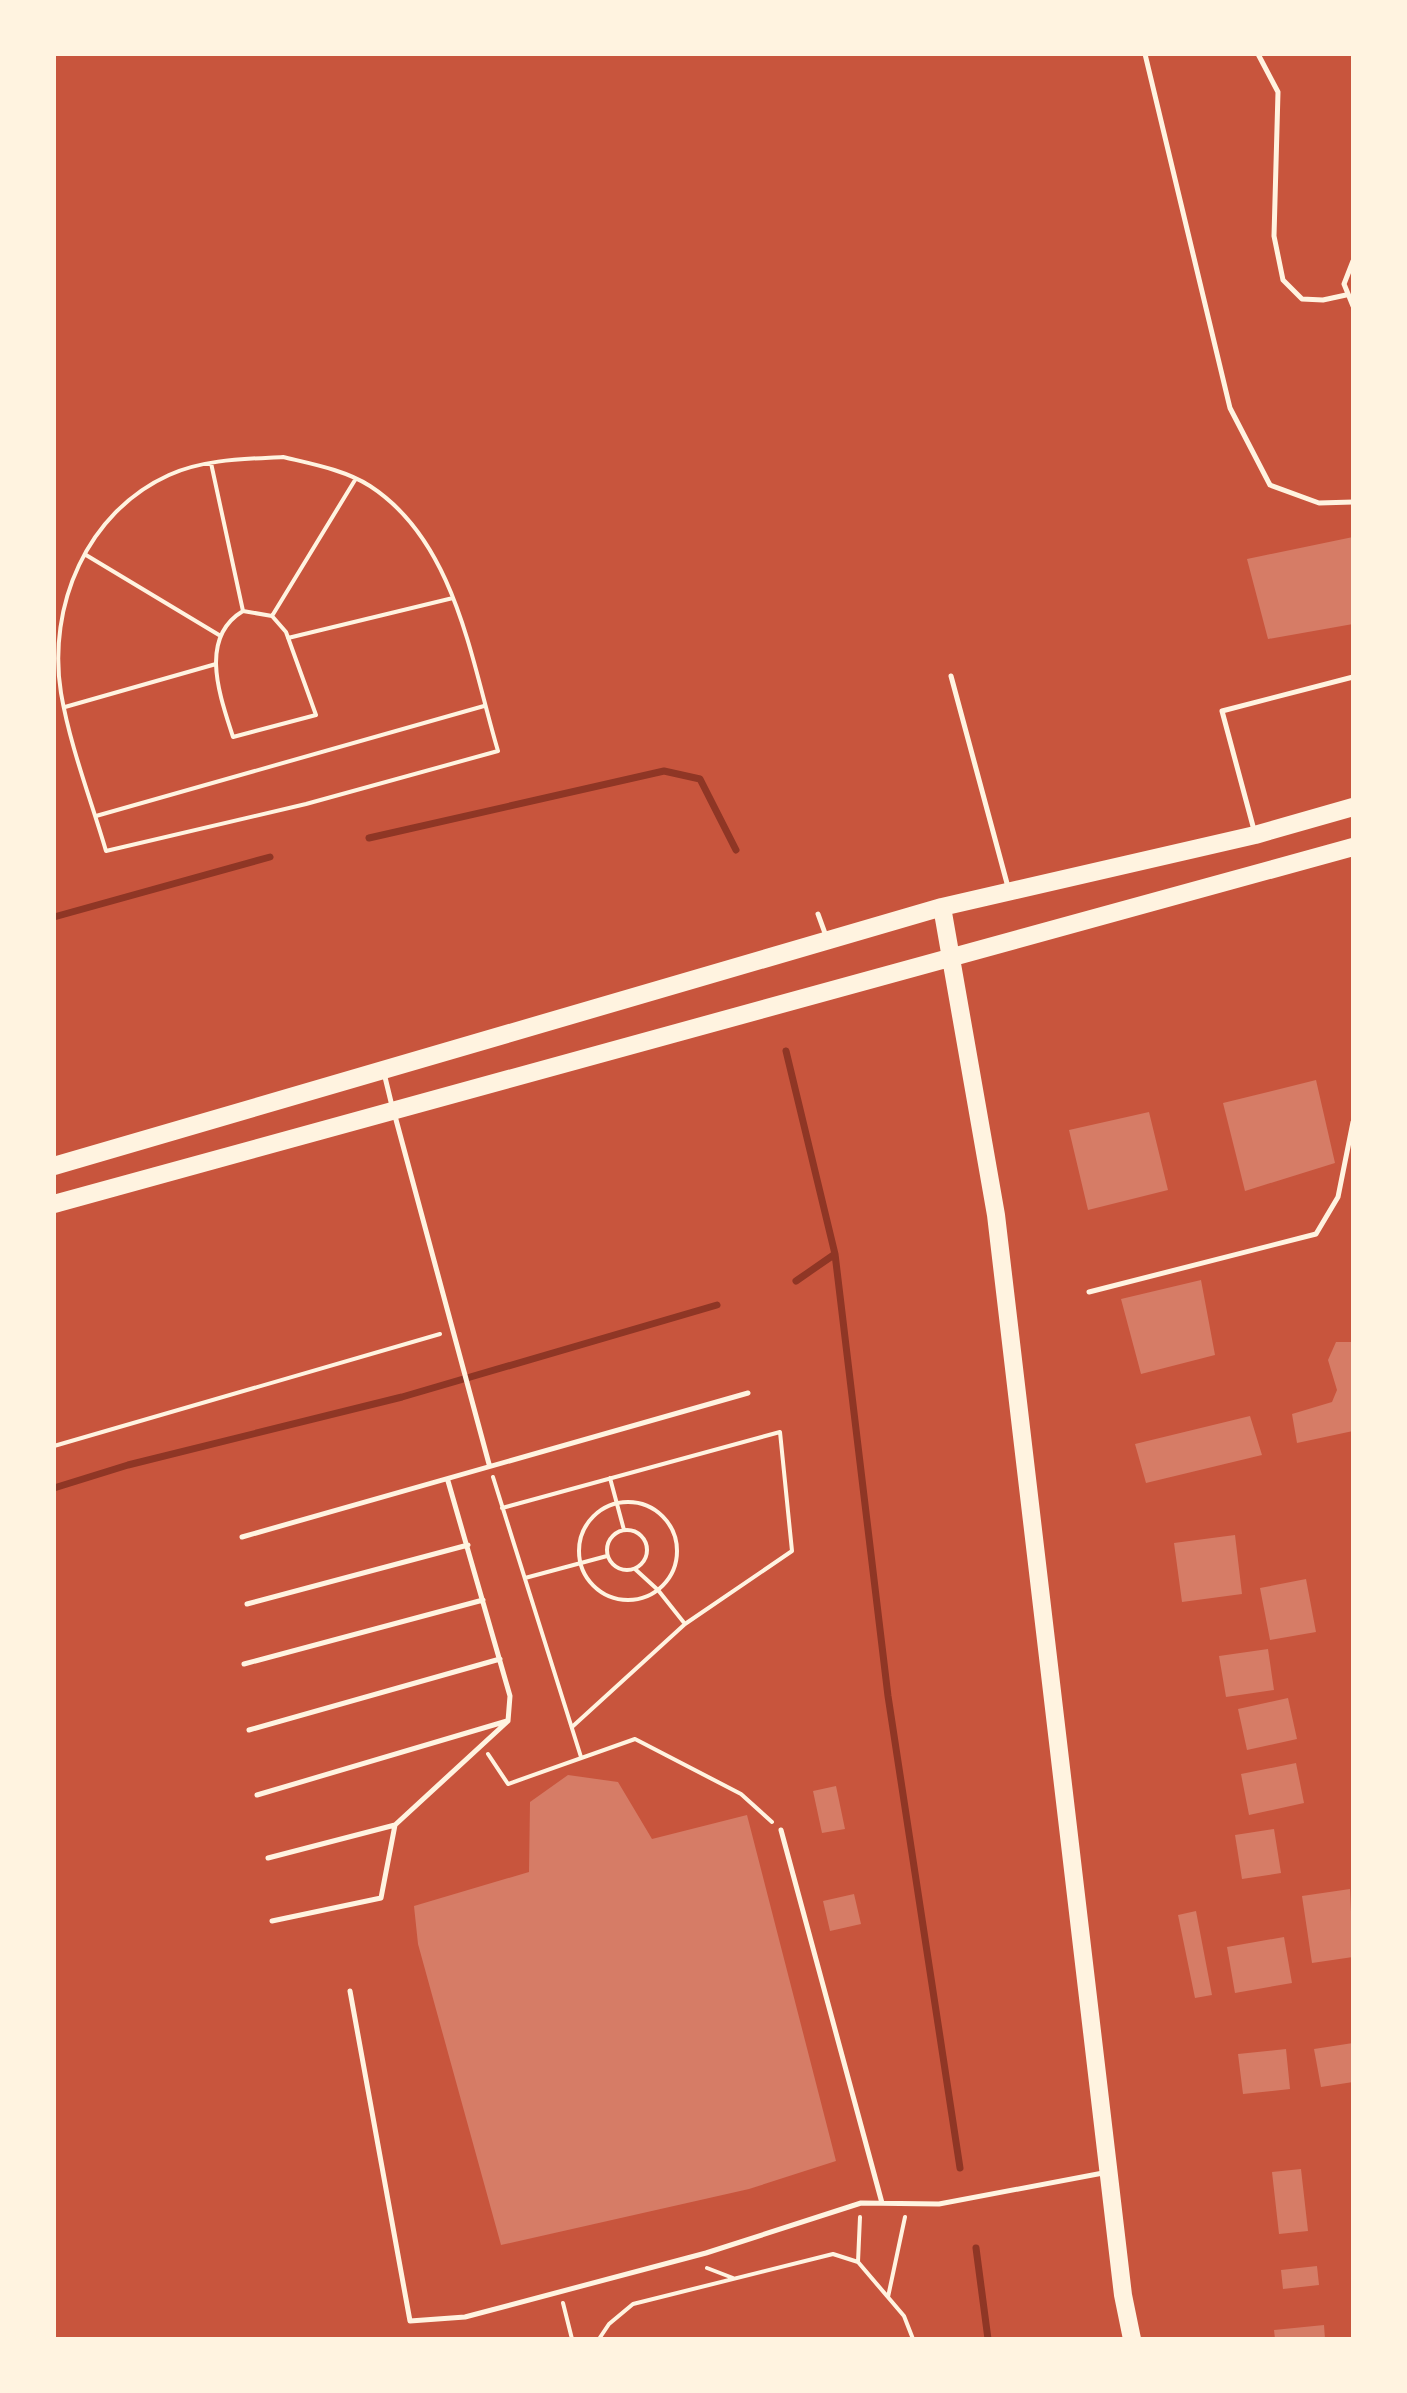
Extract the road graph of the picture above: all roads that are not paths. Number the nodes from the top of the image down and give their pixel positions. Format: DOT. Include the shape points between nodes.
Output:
graph roads {
  1 [pos="1145,54"];
  2 [pos="1258,54"];
  3 [pos="1353,261"];
  4 [pos="1346,295"];
  5 [pos="1353,306"];
  6 [pos="1353,502"];
  7 [pos="951,676"];
  8 [pos="1353,677"];
  9 [pos="1353,807"];
  10 [pos="1255,835"];
  11 [pos="1353,847"];
  12 [pos="1010,894"];
  13 [pos="942,907"];
  14 [pos="818,914"];
  15 [pos="828,941"];
  16 [pos="949,956"];
  17 [pos="383,1072"];
  18 [pos="393,1108"];
  19 [pos="1353,1122"];
  20 [pos="54,1166"];
  21 [pos="54,1204"];
  22 [pos="1089,1292"];
  23 [pos="748,1393"];
  24 [pos="489,1464"];
  25 [pos="448,1481"];
  26 [pos="242,1537"];
  27 [pos="468,1545"];
  28 [pos="483,1600"];
  29 [pos="247,1604"];
  30 [pos="500,1659"];
  31 [pos="244,1664"];
  32 [pos="508,1721"];
  33 [pos="249,1730"];
  34 [pos="257,1795"];
  35 [pos="395,1825"];
  36 [pos="781,1830"];
  37 [pos="268,1858"];
  38 [pos="272,1921"];
  39 [pos="350,1991"];
  40 [pos="1108,2172"];
  41 [pos="882,2203"];
  42 [pos="1132,2339"];
  1 -- 6 [label="lane" via="1230,408 1270,485 1319,503"];
  2 -- 4 [label="lane" via="1278,92 1274,236 1283,280 1302,299"];
  3 -- 4 [label="lane" via="1346,273"];
  4 -- 5 [label="lane"];
  7 -- 12 [label="lane"];
  8 -- 10 [label="lane" via="1222,711"];
  9 -- 10 [label="main road"];
  10 -- 12 [label="main road"];
  11 -- 16 [label="main road"];
  12 -- 13 [label="main road"];
  13 -- 15 [label="main road"];
  13 -- 16 [label="main road"];
  14 -- 15 [label="lane"];
  15 -- 17 [label="main road"];
  16 -- 18 [label="main road"];
  16 -- 40 [label="main road" via="996,1215"];
  17 -- 18 [label="lane"];
  17 -- 20 [label="main road"];
  18 -- 21 [label="main road"];
  18 -- 24 [label="lane"];
  19 -- 22 [label="lane" via="1338,1197 1316,1234"];
  23 -- 24 [label="lane"];
  24 -- 25 [label="lane"];
  25 -- 26 [label="lane"];
  25 -- 27 [label="lane"];
  27 -- 28 [label="lane"];
  27 -- 29 [label="lane"];
  28 -- 30 [label="lane"];
  28 -- 31 [label="lane"];
  30 -- 32 [label="lane" via="510,1696"];
  30 -- 33 [label="lane"];
  32 -- 34 [label="lane"];
  32 -- 35 [label="lane"];
  35 -- 37 [label="lane"];
  35 -- 38 [label="lane" via="381,1898"];
  36 -- 41 [label="lane"];
  39 -- 41 [label="lane" via="410,2321 465,2317 684,2259 861,2203"];
  40 -- 41 [label="lane" via="939,2204"];
  40 -- 42 [label="main road"];
}
